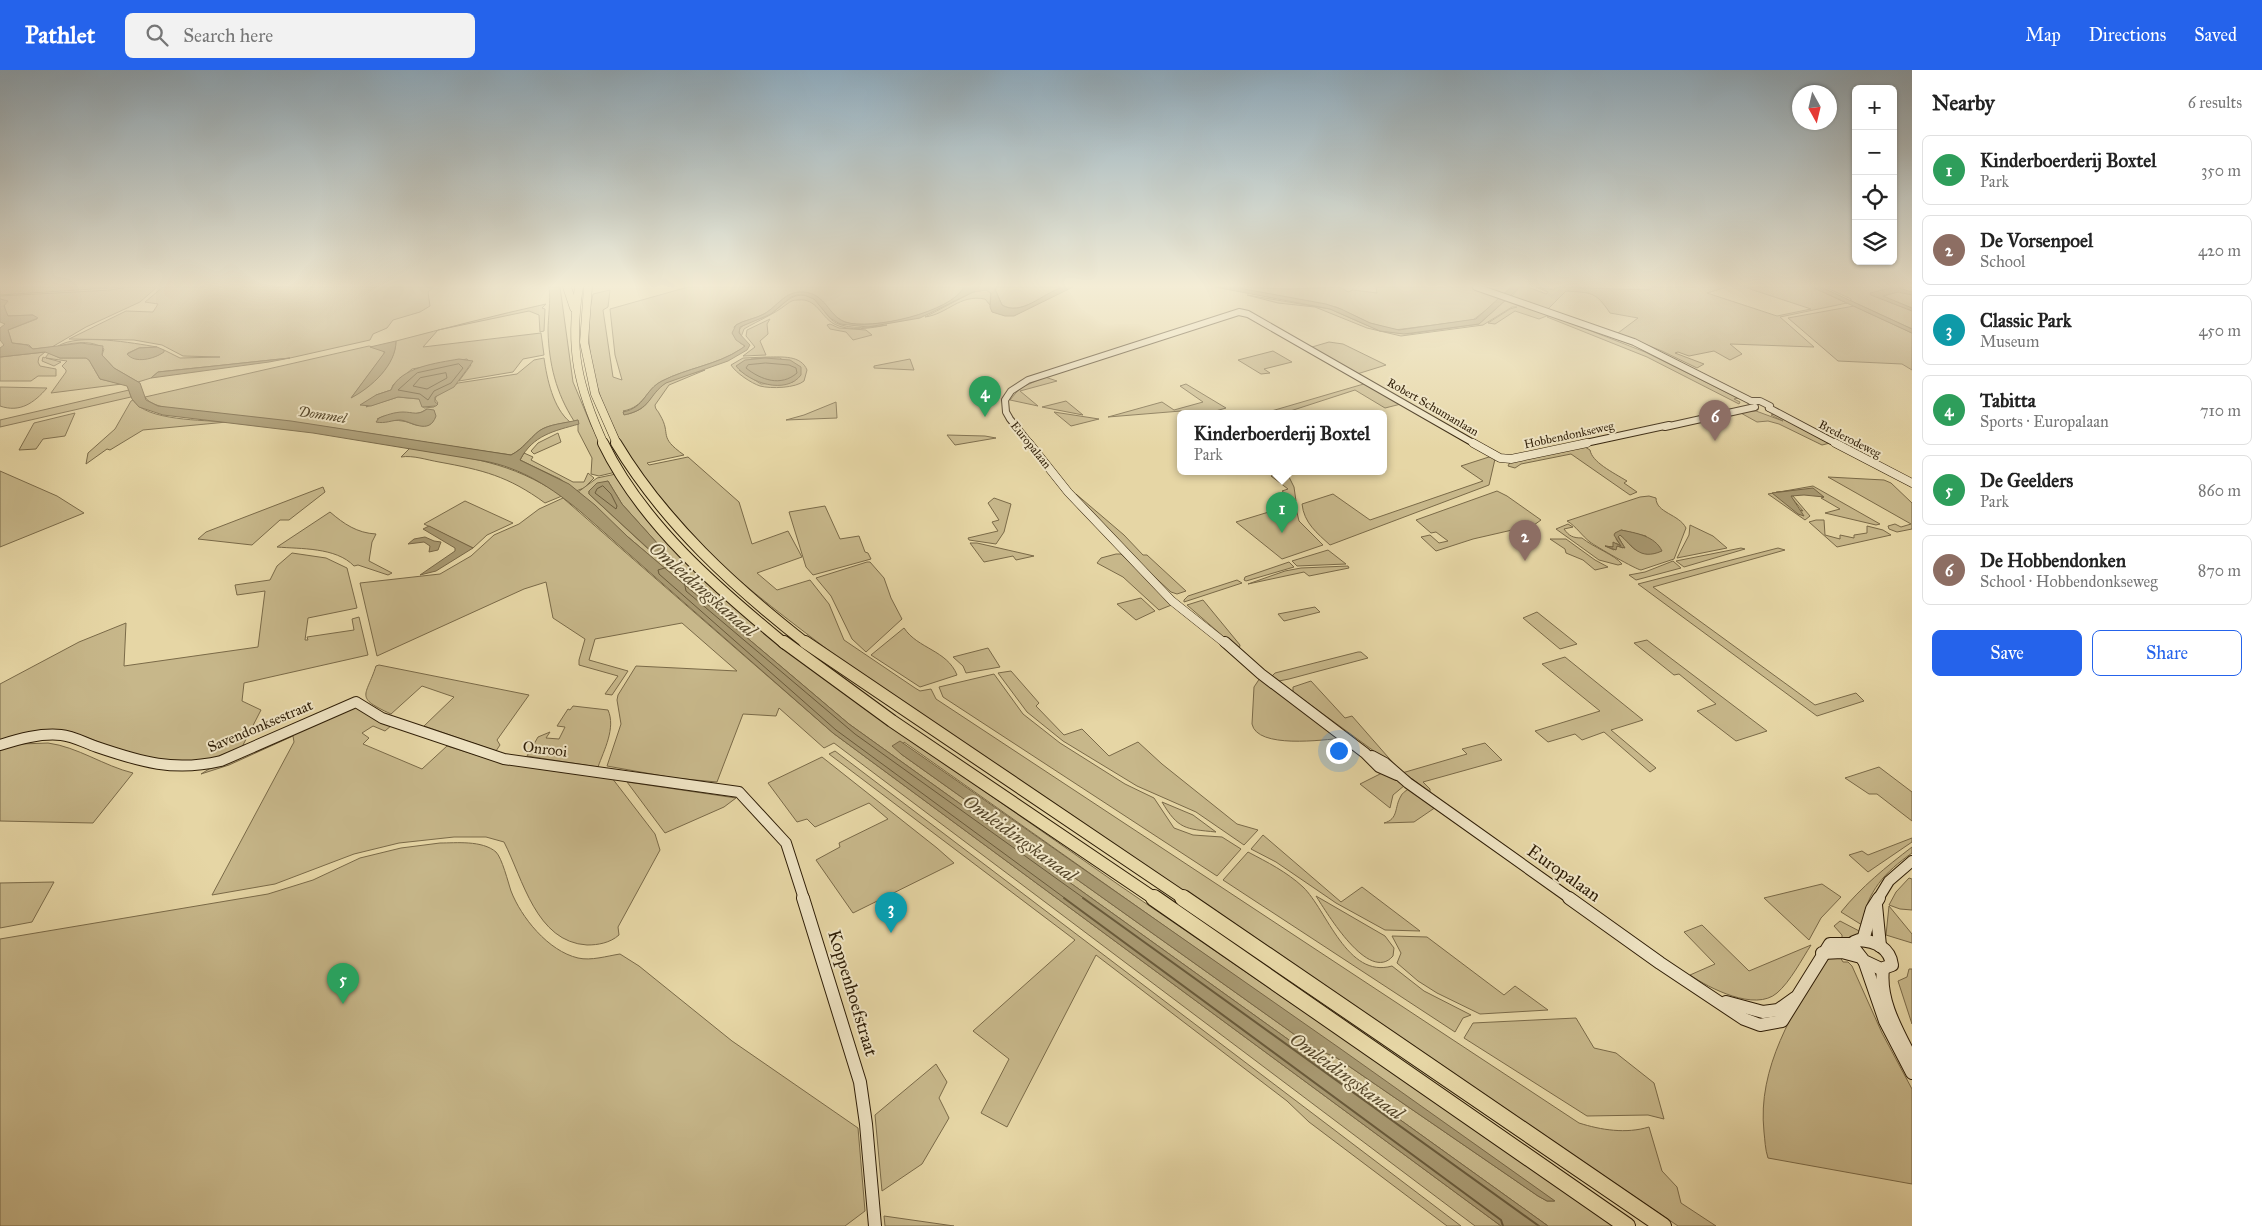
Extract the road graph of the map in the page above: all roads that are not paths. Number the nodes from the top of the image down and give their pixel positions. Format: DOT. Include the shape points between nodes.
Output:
graph roads {
  1 [pos="574,341"];
  2 [pos="585,341"];
  3 [pos="1149,341"];
  4 [pos="1294,341"];
  5 [pos="1631,341"];
  6 [pos="1753,404"];
  7 [pos="1733,411"];
  8 [pos="1669,425"];
  9 [pos="1507,459"];
  10 [pos="1912,484"];
  11 [pos="356,702"];
  12 [pos="0,746"];
  13 [pos="739,792"];
  14 [pos="1912,861"];
  15 [pos="1876,905"];
  16 [pos="1858,942"];
  17 [pos="1880,946"];
  18 [pos="1822,953"];
  19 [pos="1861,959"];
  20 [pos="1882,969"];
  21 [pos="1712,997"];
  22 [pos="1795,998"];
  23 [pos="1753,1010"];
  24 [pos="1912,1060"];
  25 [pos="1912,1073"];
  26 [pos="875,1226"];
  27 [pos="1627,1226"];
  28 [pos="1663,1226"];
  1 -- 27 [label="highway" via="583,395 594,425 624,478 646,509 700,569 793,650"];
  2 -- 28 [label="highway" via="594,393 636,474 688,539 777,620 874,690"];
  3 -- 21 [label="street, Europalaan" via="1028,380 1010,391 1004,401 1005,411 1068,492 1123,551 1218,642 1365,753 1385,763 1397,775"];
  4 -- 9 [label="street, Robert Schumanlaan" via="1492,455"];
  5 -- 6 [label="street"];
  6 -- 7 [label="street, Hobbendonkseweg"];
  6 -- 10 [label="street, Brederodeweg"];
  7 -- 8 [label="street, Hobbendonkseweg"];
  8 -- 9 [label="street, Hobbendonkseweg"];
  11 -- 12 [label="street, Savendonksestraat" via="205,766 162,766 137,762 62,735 28,738"];
  11 -- 13 [label="street, Onrooi" via="382,718 504,759"];
  13 -- 26 [label="street, Koppenhoefstraat" via="786,843 828,975 860,1082"];
  14 -- 15 [label="street" via="1889,881"];
  15 -- 16 [label="street"];
  15 -- 17 [label="street"];
  16 -- 17 [label="street"];
  16 -- 18 [label="street" via="1830,944"];
  16 -- 19 [label="street"];
  17 -- 20 [label="street" via="1890,955 1892,962 1890,967"];
  18 -- 19 [label="street" via="1842,952"];
  18 -- 22 [label="street"];
  19 -- 20 [label="street"];
  19 -- 25 [label="street" via="1869,969 1878,1005 1894,1041"];
  20 -- 24 [label="street" via="1883,992"];
  21 -- 22 [label="street, Europalaan" via="1744,1019 1760,1024 1782,1021"];
  21 -- 23 [label="street, Europalaan"];
  22 -- 23 [label="street" via="1778,1010"];
}
